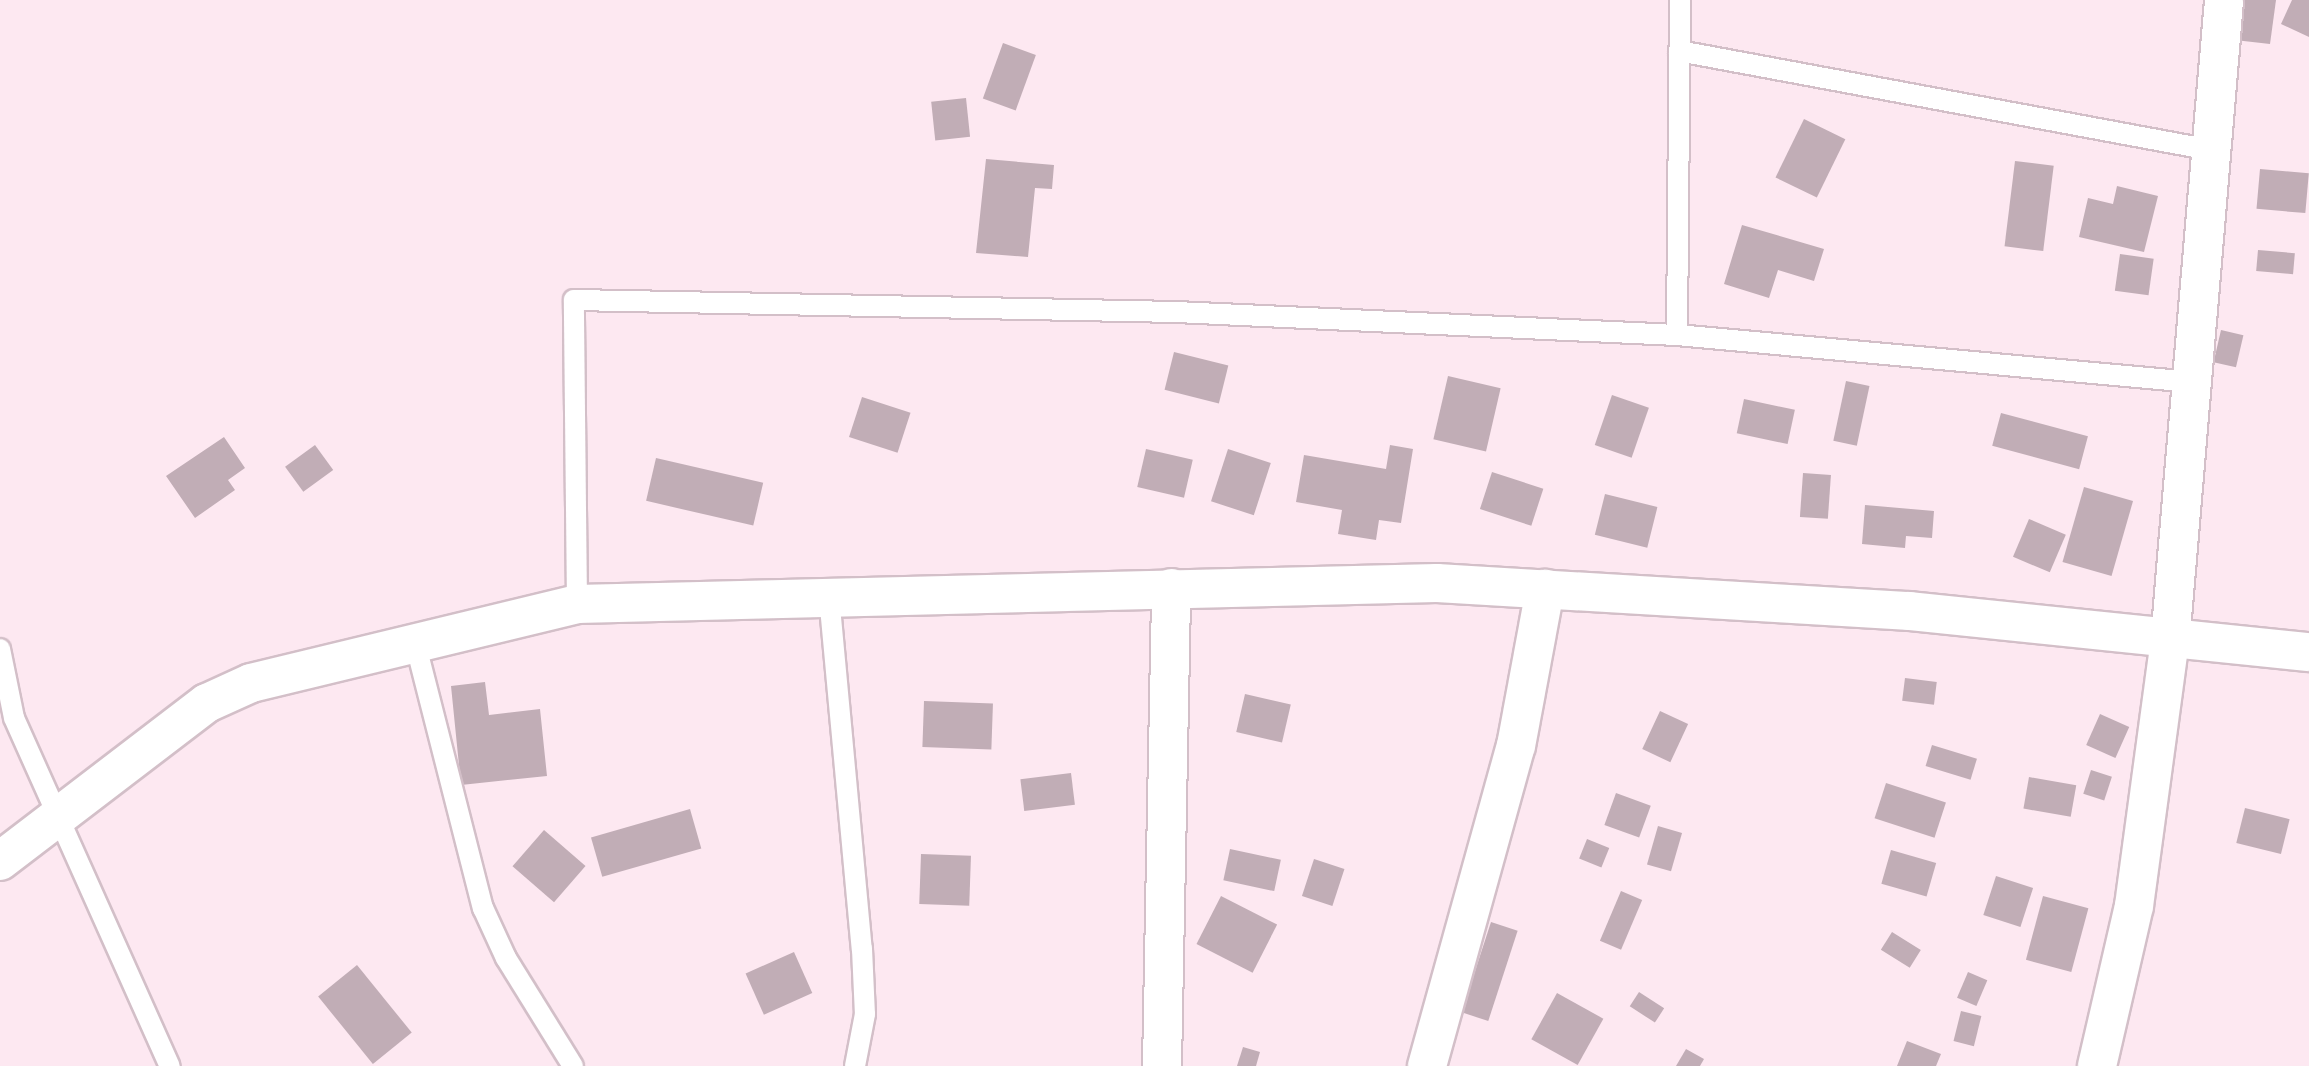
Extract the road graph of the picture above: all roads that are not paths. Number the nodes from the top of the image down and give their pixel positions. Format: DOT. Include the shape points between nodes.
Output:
graph roads {
  1 [pos="1680,0"];
  2 [pos="2224,0"];
  3 [pos="1679,51"];
  4 [pos="2211,150"];
  5 [pos="1677,335"];
  6 [pos="2191,382"];
  7 [pos="1171,588"];
  8 [pos="1545,589"];
  9 [pos="829,596"];
  10 [pos="577,604"];
  11 [pos="2170,641"];
  12 [pos="415,642"];
  13 [pos="0,649"];
  14 [pos="2309,652"];
  15 [pos="54,816"];
  16 [pos="0,861"];
  17 [pos="170,1066"];
  18 [pos="573,1066"];
  19 [pos="855,1066"];
  20 [pos="1162,1066"];
  21 [pos="1427,1066"];
  22 [pos="2097,1066"];
  1 -- 3 [label="lane"];
  2 -- 4 [label="street"];
  3 -- 4 [label="lane"];
  3 -- 5 [label="lane"];
  4 -- 6 [label="street"];
  5 -- 6 [label="lane"];
  5 -- 10 [label="lane" via="1176,312 574,300"];
  6 -- 11 [label="street"];
  7 -- 8 [label="street" via="1437,583"];
  7 -- 9 [label="street"];
  7 -- 20 [label="street"];
  8 -- 11 [label="street" via="1910,611"];
  8 -- 21 [label="street" via="1516,746"];
  9 -- 10 [label="street"];
  9 -- 19 [label="lane" via="865,1014"];
  10 -- 12 [label="street"];
  11 -- 14 [label="street"];
  11 -- 22 [label="street" via="2134,906"];
  12 -- 15 [label="street" via="251,683 207,703"];
  12 -- 18 [label="lane" via="483,908 506,958"];
  13 -- 15 [label="lane" via="14,718"];
  15 -- 16 [label="street"];
  15 -- 17 [label="lane"];
}
